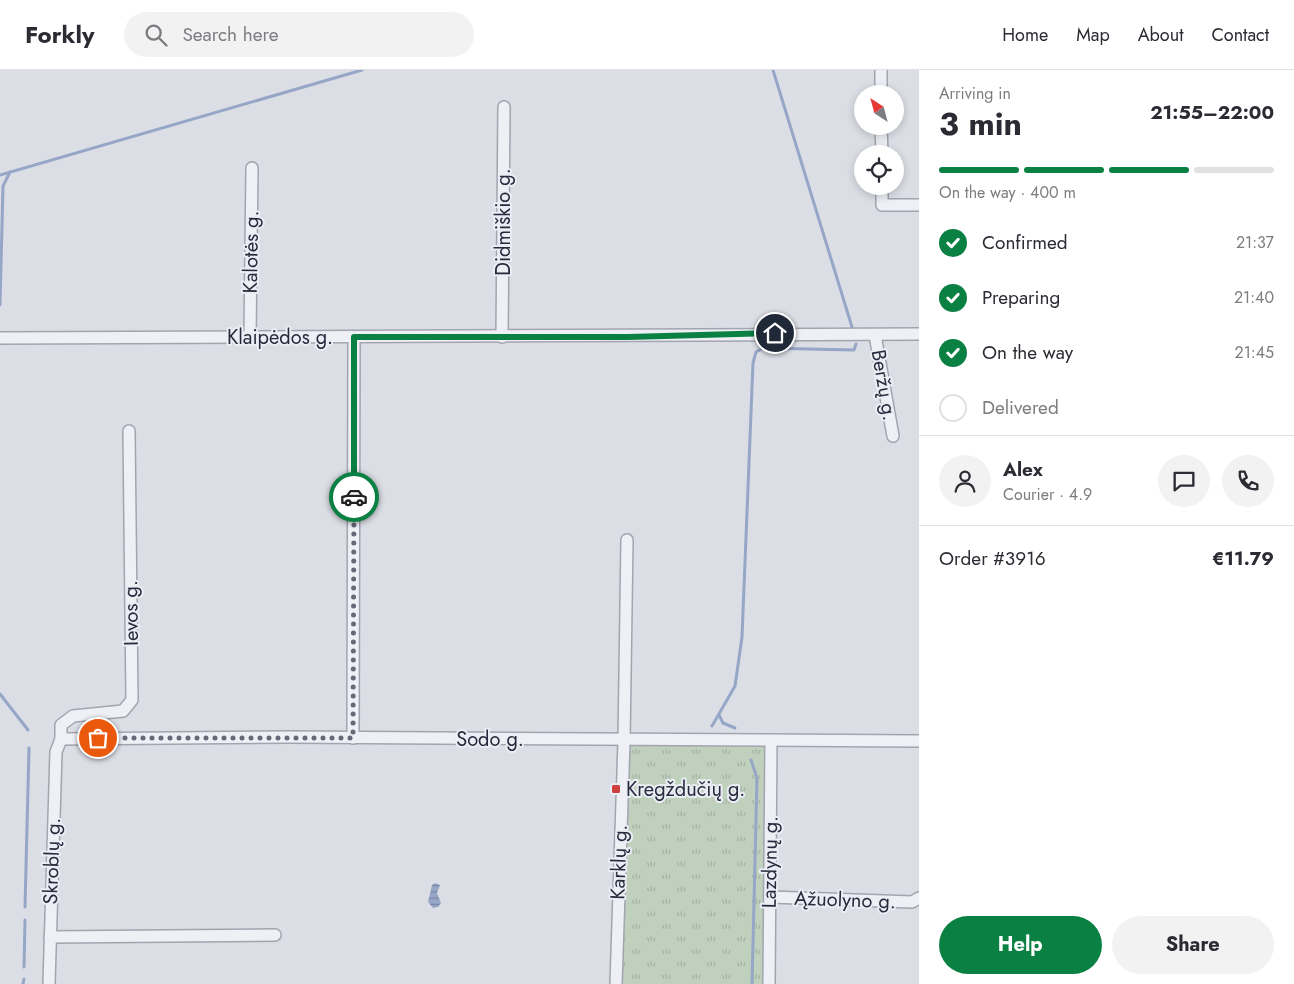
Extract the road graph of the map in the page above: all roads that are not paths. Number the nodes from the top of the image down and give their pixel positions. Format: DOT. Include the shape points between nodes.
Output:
graph roads {
  1 [pos="881,70"];
  2 [pos="881,85"];
  3 [pos="504,106"];
  4 [pos="252,168"];
  5 [pos="882,195"];
  6 [pos="919,205"];
  7 [pos="919,334"];
  8 [pos="875,335"];
  9 [pos="250,336"];
  10 [pos="354,337"];
  11 [pos="502,337"];
  12 [pos="0,338"];
  13 [pos="128,431"];
  14 [pos="893,436"];
  15 [pos="626,540"];
  16 [pos="353,738"];
  17 [pos="61,739"];
  18 [pos="772,740"];
  19 [pos="624,741"];
  20 [pos="919,741"];
  21 [pos="770,897"];
  22 [pos="919,898"];
  23 [pos="275,935"];
  24 [pos="50,937"];
  25 [pos="49,984"];
  26 [pos="616,984"];
  27 [pos="769,984"];
  1 -- 2 [label="street"];
  3 -- 11 [label="street, Didmiškio g."];
  4 -- 9 [label="street, Kalotės g."];
  5 -- 6 [label="street" via="882,205"];
  7 -- 8 [label="street, Klaipėdos g."];
  8 -- 11 [label="street, Klaipėdos g."];
  8 -- 14 [label="street, Beržų g."];
  9 -- 10 [label="street, Klaipėdos g."];
  9 -- 12 [label="street, Klaipėdos g."];
  10 -- 11 [label="street, Klaipėdos g."];
  10 -- 16 [label="street"];
  13 -- 17 [label="street, Ievos g." via="132,700 123,712 83,714 66,719 61,725"];
  15 -- 19 [label="street"];
  16 -- 17 [label="street, Sodo g."];
  16 -- 19 [label="street, Sodo g."];
  17 -- 24 [label="street, Skroblų g." via="56,752"];
  18 -- 19 [label="street, Sodo g."];
  18 -- 20 [label="street, Sodo g."];
  18 -- 21 [label="street, Lazdynų g."];
  19 -- 26 [label="street, Karklų g."];
  21 -- 22 [label="street, Ąžuolyno g." via="912,902"];
  21 -- 27 [label="street, Lazdynų g."];
  23 -- 24 [label="street"];
  24 -- 25 [label="street, Skroblų g."];
}
